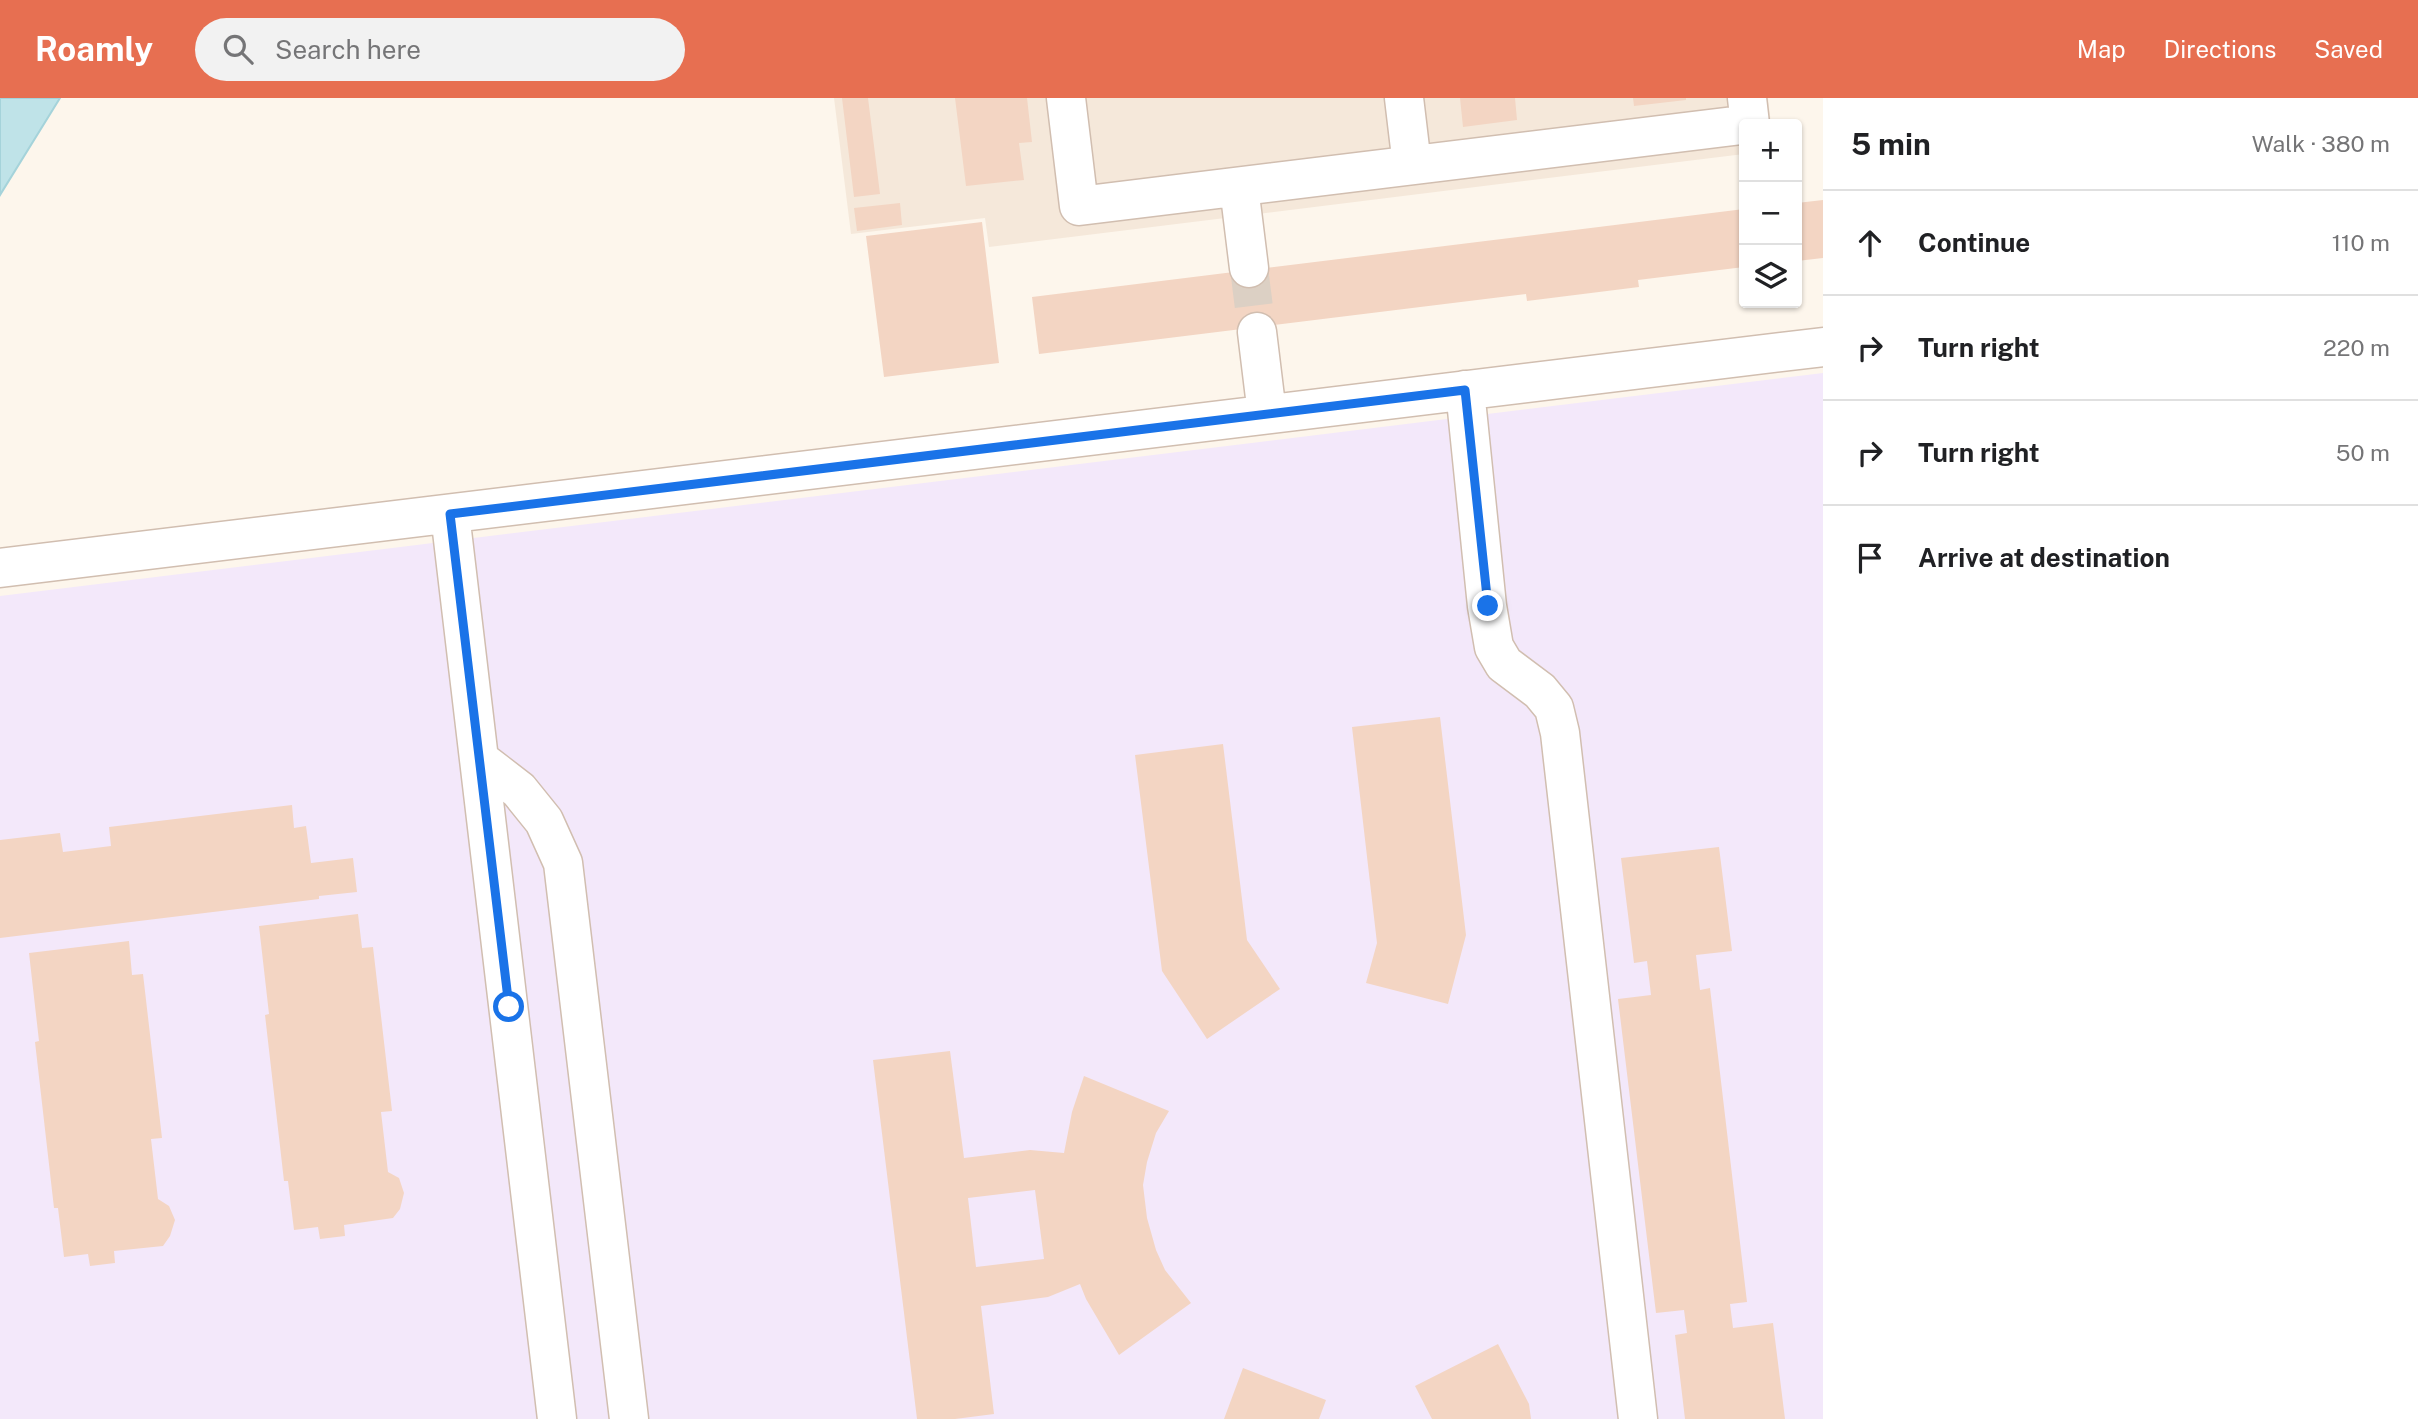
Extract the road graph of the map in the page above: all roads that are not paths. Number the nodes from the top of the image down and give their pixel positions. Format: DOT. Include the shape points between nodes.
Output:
graph roads {
  1 [pos="1066,98"];
  2 [pos="1404,98"];
  3 [pos="1747,98"];
  4 [pos="1412,165"];
  5 [pos="1239,187"];
  6 [pos="1249,268"];
  7 [pos="1257,332"];
  8 [pos="1823,347"];
  9 [pos="1465,390"];
  10 [pos="1267,414"];
  11 [pos="450,514"];
  12 [pos="0,568"];
  13 [pos="480,760"];
  14 [pos="557,1419"];
  15 [pos="629,1419"];
  16 [pos="1638,1419"];
  1 -- 5 [label="street" via="1079,206"];
  2 -- 4 [label="street"];
  3 -- 4 [label="street" via="1750,124"];
  4 -- 5 [label="street"];
  5 -- 6 [label="street"];
  7 -- 10 [label="street"];
  8 -- 9 [label="street"];
  9 -- 10 [label="street"];
  9 -- 16 [label="street" via="1494,647 1504,664 1554,708 1560,733"];
  10 -- 11 [label="street"];
  11 -- 12 [label="street"];
  11 -- 13 [label="street"];
  13 -- 14 [label="street"];
  13 -- 15 [label="street" via="519,790 544,821 563,863"];
}
